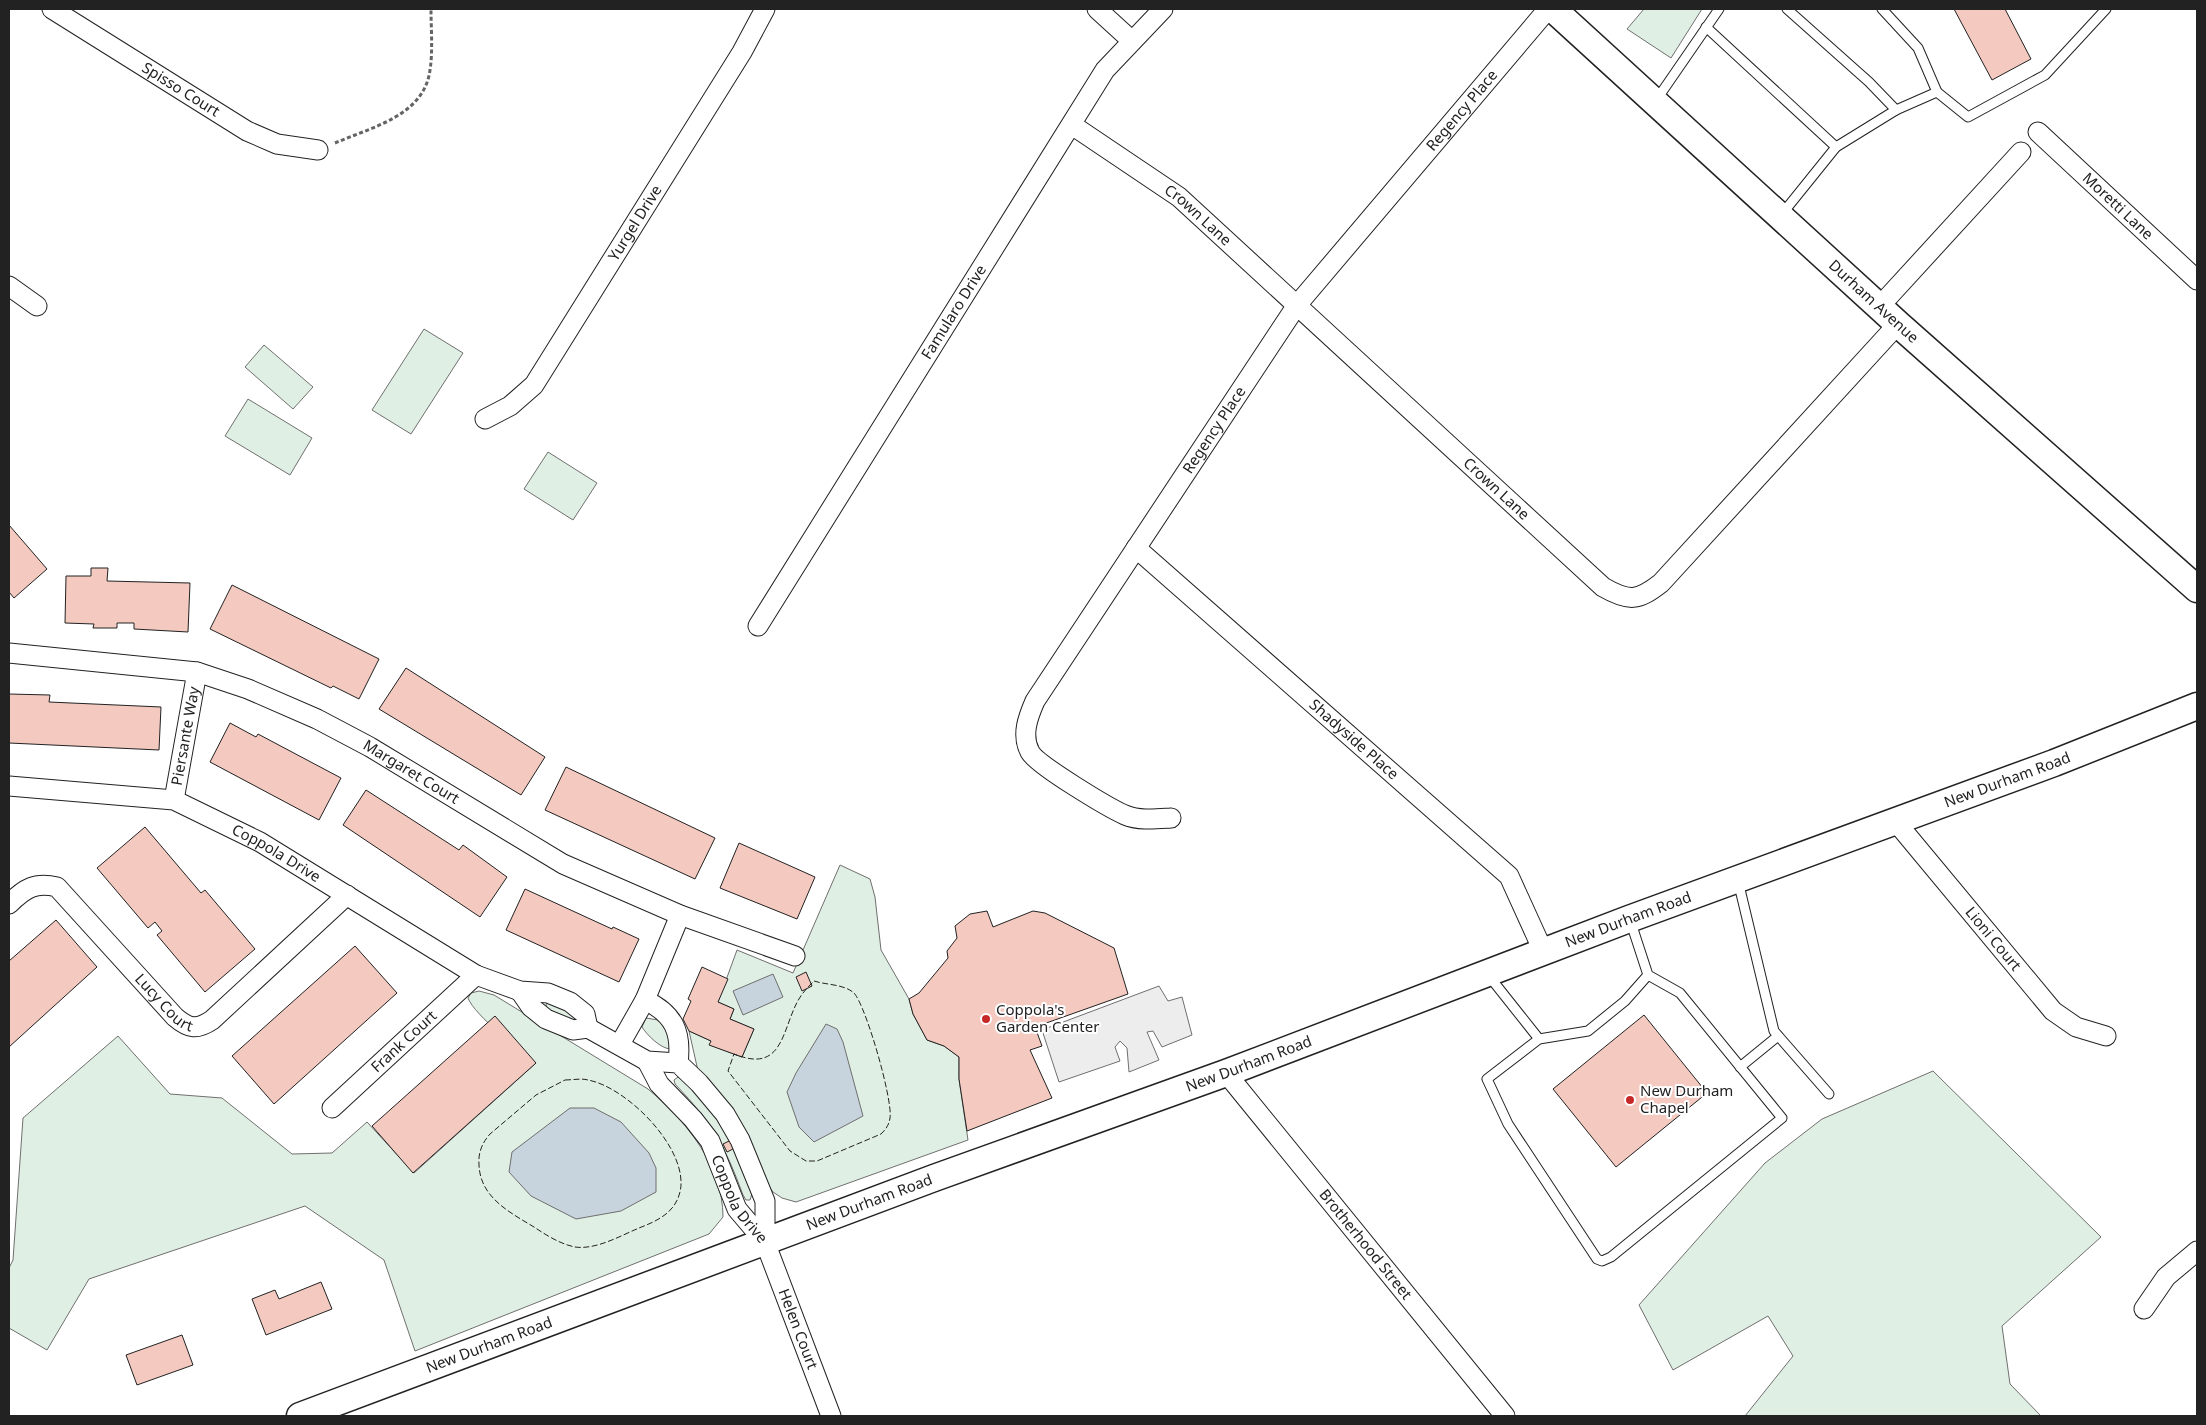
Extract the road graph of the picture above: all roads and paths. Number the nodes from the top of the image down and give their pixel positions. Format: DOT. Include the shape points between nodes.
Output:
graph roads {
  1 [pos="52,9"];
  2 [pos="431,9"];
  3 [pos="765,9"];
  4 [pos="1097,9"];
  5 [pos="1163,9"];
  6 [pos="1548,9"];
  7 [pos="1554,9"];
  8 [pos="1719,9"];
  9 [pos="1787,9"];
  10 [pos="1882,9"];
  11 [pos="2106,9"];
  12 [pos="1706,27"];
  13 [pos="1132,41"];
  14 [pos="1937,92"];
  15 [pos="1655,102"];
  16 [pos="1896,110"];
  17 [pos="1072,124"];
  18 [pos="2038,132"];
  19 [pos="1836,147"];
  20 [pos="318,150"];
  21 [pos="2021,152"];
  22 [pos="1780,216"];
  23 [pos="2197,280"];
  24 [pos="9,286"];
  25 [pos="1297,304"];
  26 [pos="38,306"];
  27 [pos="1888,316"];
  28 [pos="485,419"];
  29 [pos="1136,548"];
  30 [pos="2197,589"];
  31 [pos="758,626"];
  32 [pos="9,653"];
  33 [pos="197,672"];
  34 [pos="2197,706"];
  35 [pos="9,786"];
  36 [pos="174,800"];
  37 [pos="1171,818"];
  38 [pos="1896,822"];
  39 [pos="1738,880"];
  40 [pos="347,895"];
  41 [pos="9,904"];
  42 [pos="680,915"];
  43 [pos="1629,919"];
  44 [pos="1544,953"];
  45 [pos="795,956"];
  46 [pos="1487,974"];
  47 [pos="476,975"];
  48 [pos="1648,975"];
  49 [pos="520,992"];
  50 [pos="645,1000"];
  51 [pos="588,1028"];
  52 [pos="1778,1036"];
  53 [pos="2106,1036"];
  54 [pos="1539,1039"];
  55 [pos="620,1044"];
  56 [pos="647,1061"];
  57 [pos="678,1063"];
  58 [pos="1740,1067"];
  59 [pos="1226,1073"];
  60 [pos="1829,1094"];
  61 [pos="332,1108"];
  62 [pos="764,1242"];
  63 [pos="2197,1251"];
  64 [pos="2144,1309"];
  65 [pos="300,1416"];
  66 [pos="830,1416"];
  67 [pos="1505,1416"];
  1 -- 20 [label="street, Spisso Court" via="247,132 277,144"];
  2 -- 20 [label="path" via="431,69 421,98 410,109 391,119"];
  3 -- 28 [label="street, Yurgel Drive" via="742,52 534,386 510,406"];
  4 -- 13 [label="street"];
  5 -- 13 [label="street, Famularo Drive"];
  6 -- 25 [label="street, Regency Place"];
  7 -- 15 [label="main road, Durham Avenue"];
  8 -- 12 [label="lane"];
  9 -- 16 [label="lane"];
  10 -- 14 [label="lane" via="1918,48"];
  11 -- 14 [label="lane" via="2045,75 1968,117"];
  12 -- 15 [label="lane"];
  12 -- 19 [label="lane"];
  13 -- 17 [label="street, Famularo Drive" via="1105,70"];
  14 -- 16 [label="lane"];
  15 -- 22 [label="main road, Durham Avenue"];
  16 -- 19 [label="lane"];
  17 -- 25 [label="street, Crown Lane" via="1179,197"];
  17 -- 31 [label="street, Famularo Drive"];
  18 -- 23 [label="street, Moretti Lane"];
  19 -- 22 [label="lane"];
  21 -- 27 [label="street"];
  22 -- 27 [label="main road, Durham Avenue"];
  24 -- 26 [label="street"];
  25 -- 27 [label="street, Crown Lane" via="1603,587 1632,598 1647,594 1661,582"];
  25 -- 29 [label="street, Regency Place"];
  27 -- 30 [label="main road, Durham Avenue"];
  29 -- 37 [label="street, Regency Place" via="1035,701 1026,721 1026,738 1030,752 1041,765 1126,815 1146,819"];
  29 -- 44 [label="street, Shadyside Place" via="1509,876"];
  32 -- 33 [label="street, Margaret Court"];
  33 -- 36 [label="street, Piersante Way"];
  33 -- 42 [label="street, Margaret Court" via="248,689 317,719 370,747 563,864"];
  34 -- 38 [label="main road, New Durham Road"];
  35 -- 36 [label="street, Coppola Drive"];
  36 -- 40 [label="street, Coppola Drive" via="260,842"];
  38 -- 39 [label="main road, New Durham Road"];
  38 -- 53 [label="street, Lioni Court" via="2053,1010 2076,1026"];
  39 -- 43 [label="main road, New Durham Road"];
  39 -- 52 [label="lane" via="1774,1031"];
  40 -- 41 [label="street, Lucy Court" via="212,1020 199,1028 186,1026 175,1018 57,888 44,884 30,886"];
  40 -- 47 [label="street, Coppola Drive"];
  42 -- 45 [label="street, Margaret Court"];
  42 -- 50 [label="street"];
  43 -- 44 [label="main road, New Durham Road"];
  43 -- 48 [label="lane"];
  44 -- 46 [label="main road, New Durham Road"];
  46 -- 54 [label="lane"];
  46 -- 59 [label="main road, New Durham Road"];
  47 -- 49 [label="street, Coppola Drive"];
  47 -- 61 [label="street, Frank Court"];
  48 -- 54 [label="lane" via="1625,1001 1588,1031"];
  48 -- 58 [label="lane" via="1680,993"];
  49 -- 51 [label="street, Coppola Drive" via="546,1019 573,1030"];
  49 -- 51 [label="street, Coppola Drive" via="548,992 570,1002 585,1014"];
  50 -- 55 [label="street"];
  50 -- 57 [label="street" via="670,1017 680,1047"];
  51 -- 55 [label="street, Coppola Drive"];
  52 -- 58 [label="lane"];
  52 -- 60 [label="lane"];
  54 -- 58 [label="lane" via="1487,1079 1508,1124 1597,1259 1602,1261 1782,1118"];
  55 -- 56 [label="street, Coppola Drive"];
  56 -- 57 [label="street, Coppola Drive"];
  56 -- 62 [label="street, Coppola Drive" via="658,1084 710,1141 737,1209"];
  57 -- 62 [label="street, Coppola Drive" via="705,1089 740,1140 765,1201"];
  59 -- 62 [label="main road, New Durham Road"];
  59 -- 67 [label="street, Brotherhood Street"];
  62 -- 65 [label="main road, New Durham Road"];
  62 -- 66 [label="street, Helen Court"];
  63 -- 64 [label="street" via="2166,1277"];
}
